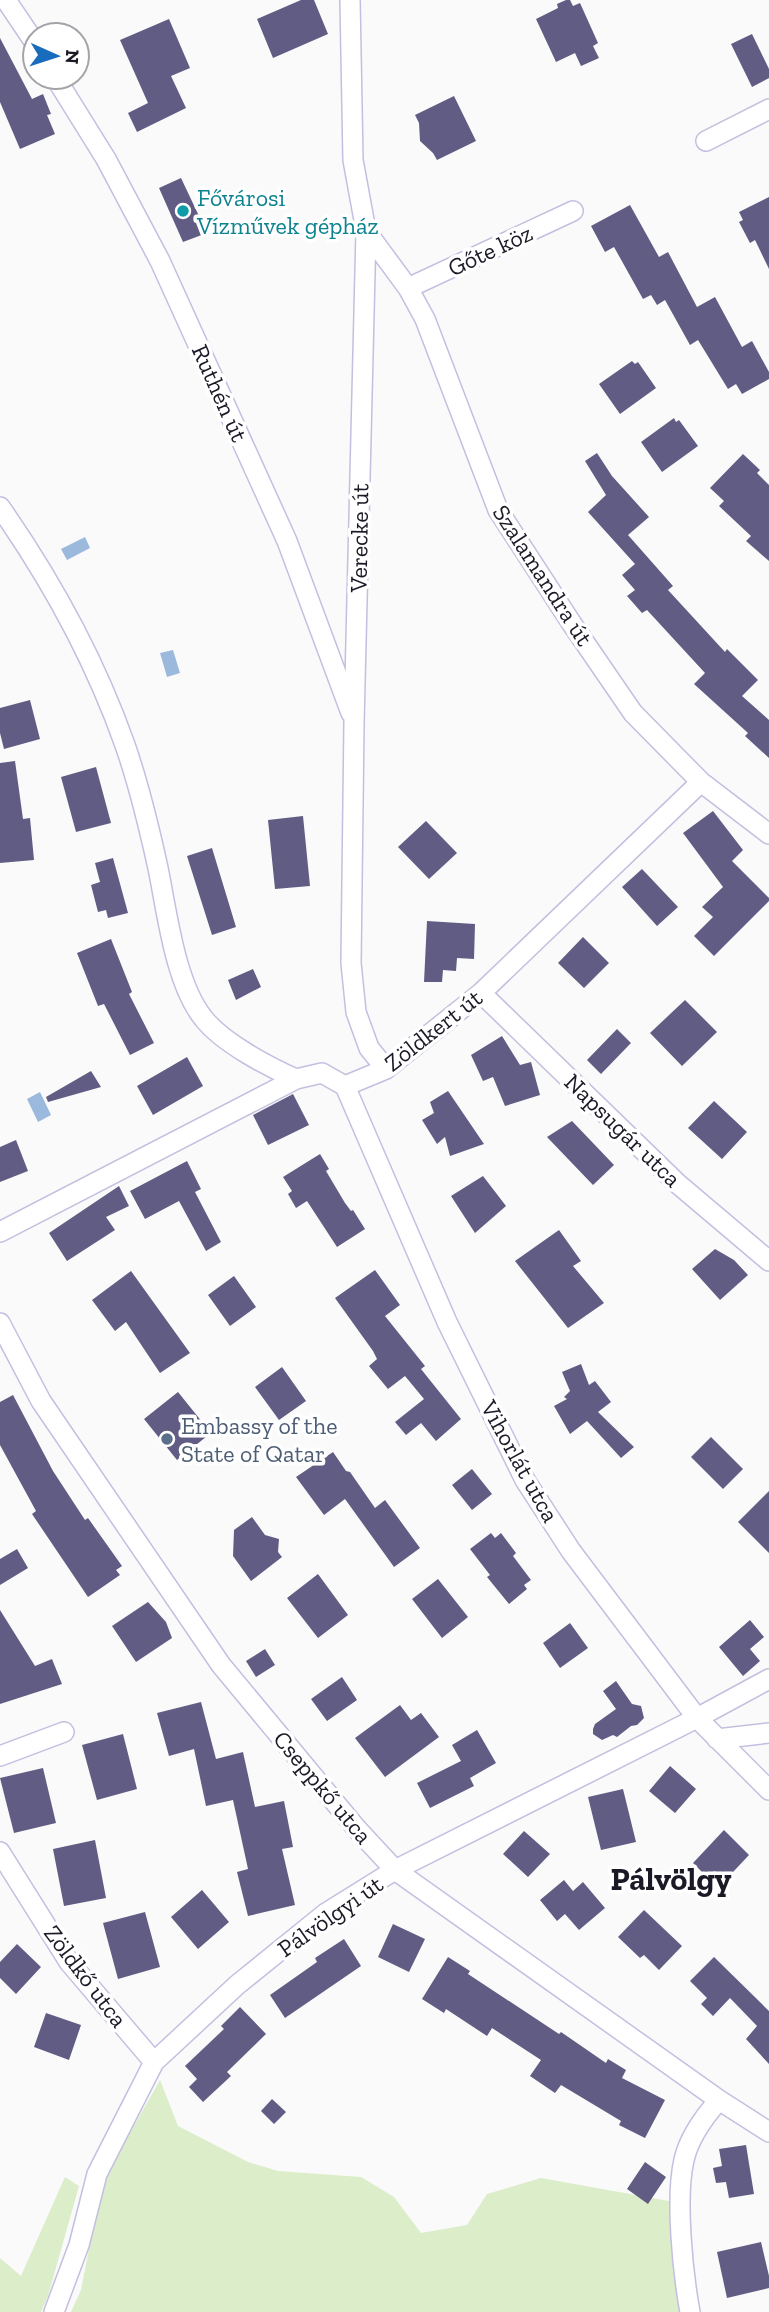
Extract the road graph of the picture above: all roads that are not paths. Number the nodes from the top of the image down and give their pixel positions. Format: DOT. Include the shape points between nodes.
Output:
graph roads {
  1 [pos="6,0"];
  2 [pos="350,0"];
  3 [pos="21,22"];
  4 [pos="64,91"];
  5 [pos="769,109"];
  6 [pos="706,141"];
  7 [pos="573,211"];
  8 [pos="366,231"];
  9 [pos="408,288"];
  10 [pos="0,507"];
  11 [pos="354,723"];
  12 [pos="701,782"];
  13 [pos="769,834"];
  14 [pos="481,993"];
  15 [pos="386,1069"];
  16 [pos="296,1079"];
  17 [pos="345,1086"];
  18 [pos="0,1232"];
  19 [pos="769,1261"];
  20 [pos="0,1323"];
  21 [pos="769,1679"];
  22 [pos="697,1718"];
  23 [pos="64,1732"];
  24 [pos="769,1733"];
  25 [pos="716,1739"];
  26 [pos="0,1756"];
  27 [pos="769,1790"];
  28 [pos="0,1852"];
  29 [pos="395,1870"];
  30 [pos="154,2062"];
  31 [pos="719,2100"];
  32 [pos="769,2132"];
  33 [pos="54,2312"];
  34 [pos="690,2312"];
  1 -- 3 [label="street"];
  2 -- 8 [label="street, Verecke út" via="353,160"];
  4 -- 11 [label="street, Ruthén út" via="106,159 170,283 287,541"];
  5 -- 6 [label="street"];
  7 -- 9 [label="street, Gőte köz"];
  8 -- 9 [label="street, Szalamandra út"];
  8 -- 11 [label="street, Verecke út"];
  9 -- 12 [label="street, Szalamandra út" via="455,391 498,510 633,713"];
  10 -- 16 [label="street" via="38,562 85,651 125,745 152,839 177,958 192,1000 204,1020 221,1034"];
  11 -- 15 [label="street, Verecke út" via="351,963 356,1012 369,1048"];
  12 -- 13 [label="street, Szalamandra út"];
  12 -- 14 [label="street, Zöldkert út"];
  14 -- 15 [label="street, Zöldkert út"];
  14 -- 19 [label="street, Napsugár utca" via="678,1184"];
  15 -- 17 [label="street, Zöldkert út"];
  16 -- 17 [label="street" via="322,1073"];
  16 -- 18 [label="street"];
  17 -- 22 [label="street, Vihorlát utca" via="446,1322 525,1480 571,1551"];
  20 -- 29 [label="street, Cseppkő utca" via="41,1401 221,1665"];
  21 -- 22 [label="street, Pálvölgyi út"];
  22 -- 25 [label="street, Vihorlát utca"];
  22 -- 29 [label="street, Pálvölgyi út"];
  23 -- 26 [label="street"];
  24 -- 25 [label="street"];
  25 -- 27 [label="street, Vihorlát utca"];
  28 -- 30 [label="street, Zöldkő utca" via="69,1962"];
  29 -- 30 [label="street, Pálvölgyi út" via="326,1913 237,1985"];
  29 -- 31 [label="street, Cseppkő utca"];
  30 -- 33 [label="street, Pálvölgyi út" via="97,2174 79,2245"];
  31 -- 32 [label="street, Cseppkő utca"];
  31 -- 34 [label="street" via="700,2122 684,2159 680,2203"];
}
